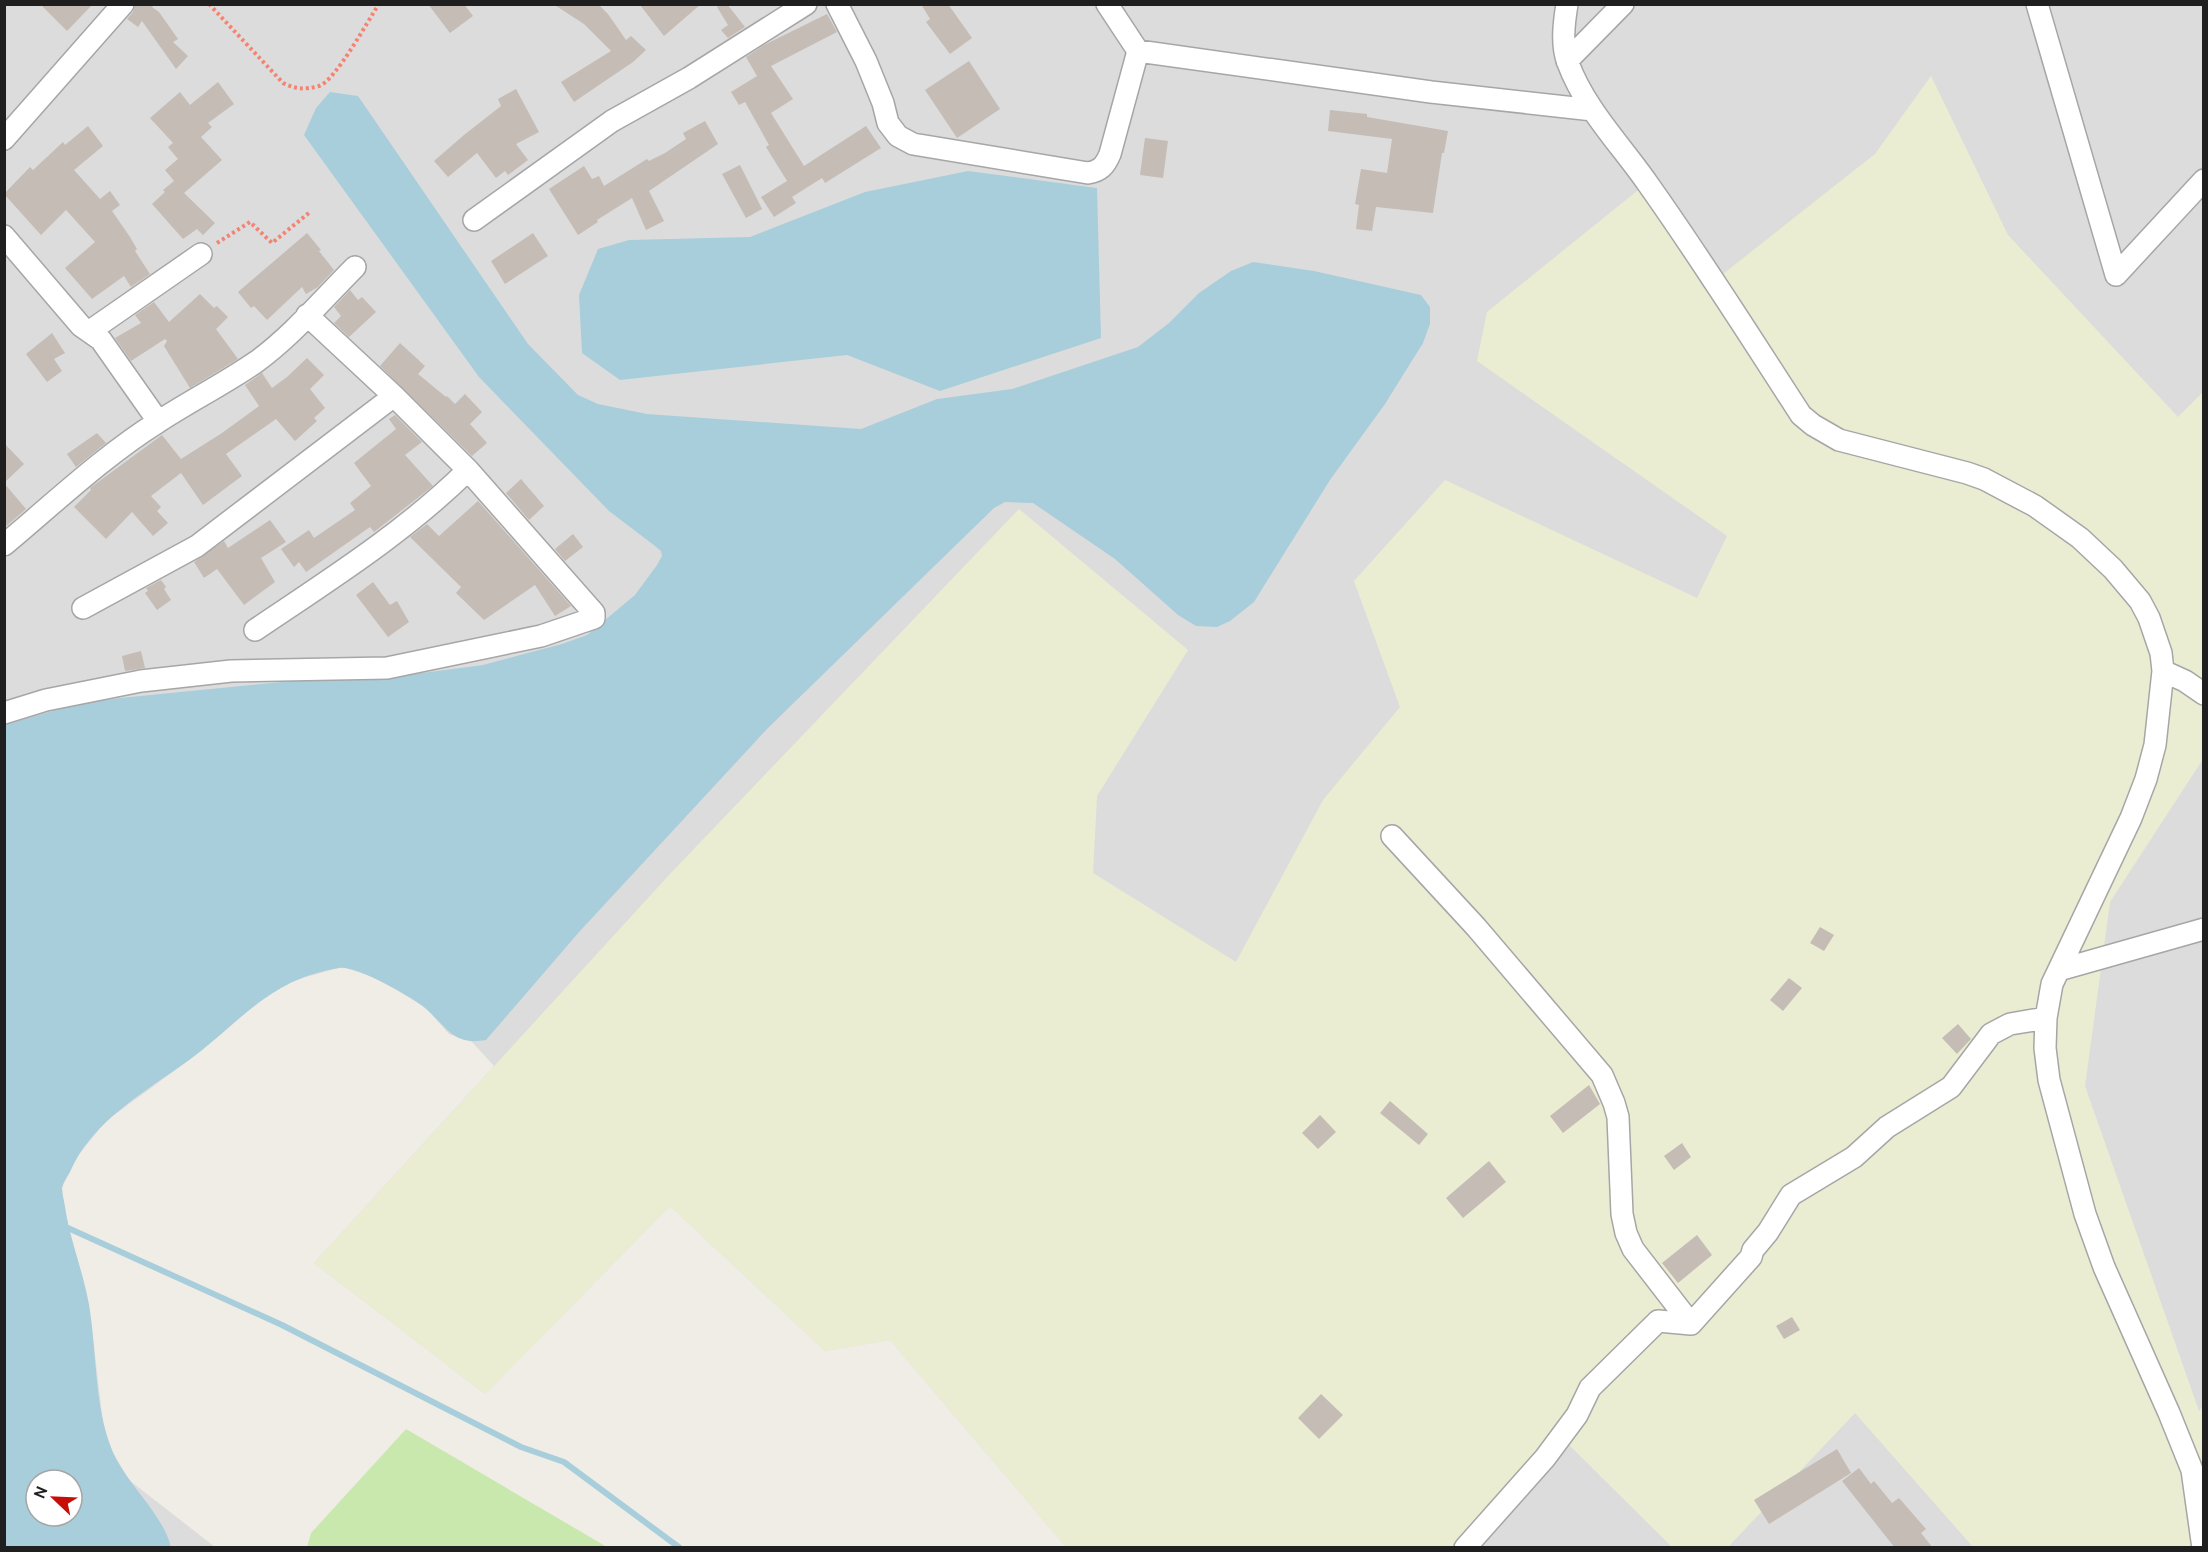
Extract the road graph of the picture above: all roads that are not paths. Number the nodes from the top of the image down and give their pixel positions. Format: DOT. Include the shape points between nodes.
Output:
graph roads {
  1 [pos="123,4"];
  2 [pos="806,4"];
  3 [pos="837,4"];
  4 [pos="1107,4"];
  5 [pos="1567,4"];
  6 [pos="1623,4"];
  7 [pos="2037,4"];
  8 [pos="1138,51"];
  9 [pos="1567,61"];
  10 [pos="1593,110"];
  11 [pos="4,139"];
  12 [pos="2204,180"];
  13 [pos="474,220"];
  14 [pos="4,236"];
  15 [pos="201,254"];
  16 [pos="355,267"];
  17 [pos="307,315"];
  18 [pos="90,332"];
  19 [pos="394,396"];
  20 [pos="158,422"];
  21 [pos="468,470"];
  22 [pos="4,545"];
  23 [pos="83,608"];
  24 [pos="255,630"];
  25 [pos="2163,671"];
  26 [pos="2204,694"];
  27 [pos="4,713"];
  28 [pos="1392,836"];
  29 [pos="2204,929"];
  30 [pos="2059,970"];
  31 [pos="2046,1018"];
  32 [pos="1691,1324"];
  33 [pos="1465,1548"];
  34 [pos="2203,1548"];
  1 -- 11 [label="street"];
  2 -- 13 [label="street" via="612,121"];
  3 -- 8 [label="street" via="866,61 888,123 898,136 913,144 1088,173 1106,165"];
  4 -- 8 [label="street"];
  5 -- 9 [label="street"];
  6 -- 9 [label="street"];
  7 -- 12 [label="street" via="2116,275"];
  8 -- 10 [label="street"];
  9 -- 10 [label="street"];
  10 -- 25 [label="street" via="1709,272 1802,415 1839,440 1984,479 2061,522 2113,569 2140,602 2162,653"];
  14 -- 18 [label="street"];
  15 -- 18 [label="street"];
  16 -- 17 [label="street"];
  17 -- 19 [label="street"];
  17 -- 20 [label="street" via="256,362"];
  18 -- 20 [label="street" via="101,339"];
  19 -- 21 [label="street"];
  19 -- 23 [label="street" via="197,546"];
  20 -- 22 [label="street" via="103,462"];
  21 -- 24 [label="street" via="389,539"];
  21 -- 27 [label="street" via="594,613 594,618 541,636 387,668 231,671 141,681 46,700"];
  25 -- 26 [label="street"];
  25 -- 30 [label="street" via="2155,745 2146,779"];
  28 -- 32 [label="street" via="1476,927 1602,1075 1618,1117 1626,1233 1633,1249"];
  29 -- 30 [label="street"];
  30 -- 31 [label="street" via="2052,984"];
  31 -- 32 [label="street" via="2010,1024 1991,1034 1951,1087 1887,1127 1854,1157 1791,1196 1751,1257"];
  31 -- 34 [label="street" via="2049,1080 2085,1214 2192,1470"];
  32 -- 33 [label="street" via="1658,1321 1590,1389 1577,1415 1545,1458"];
}
